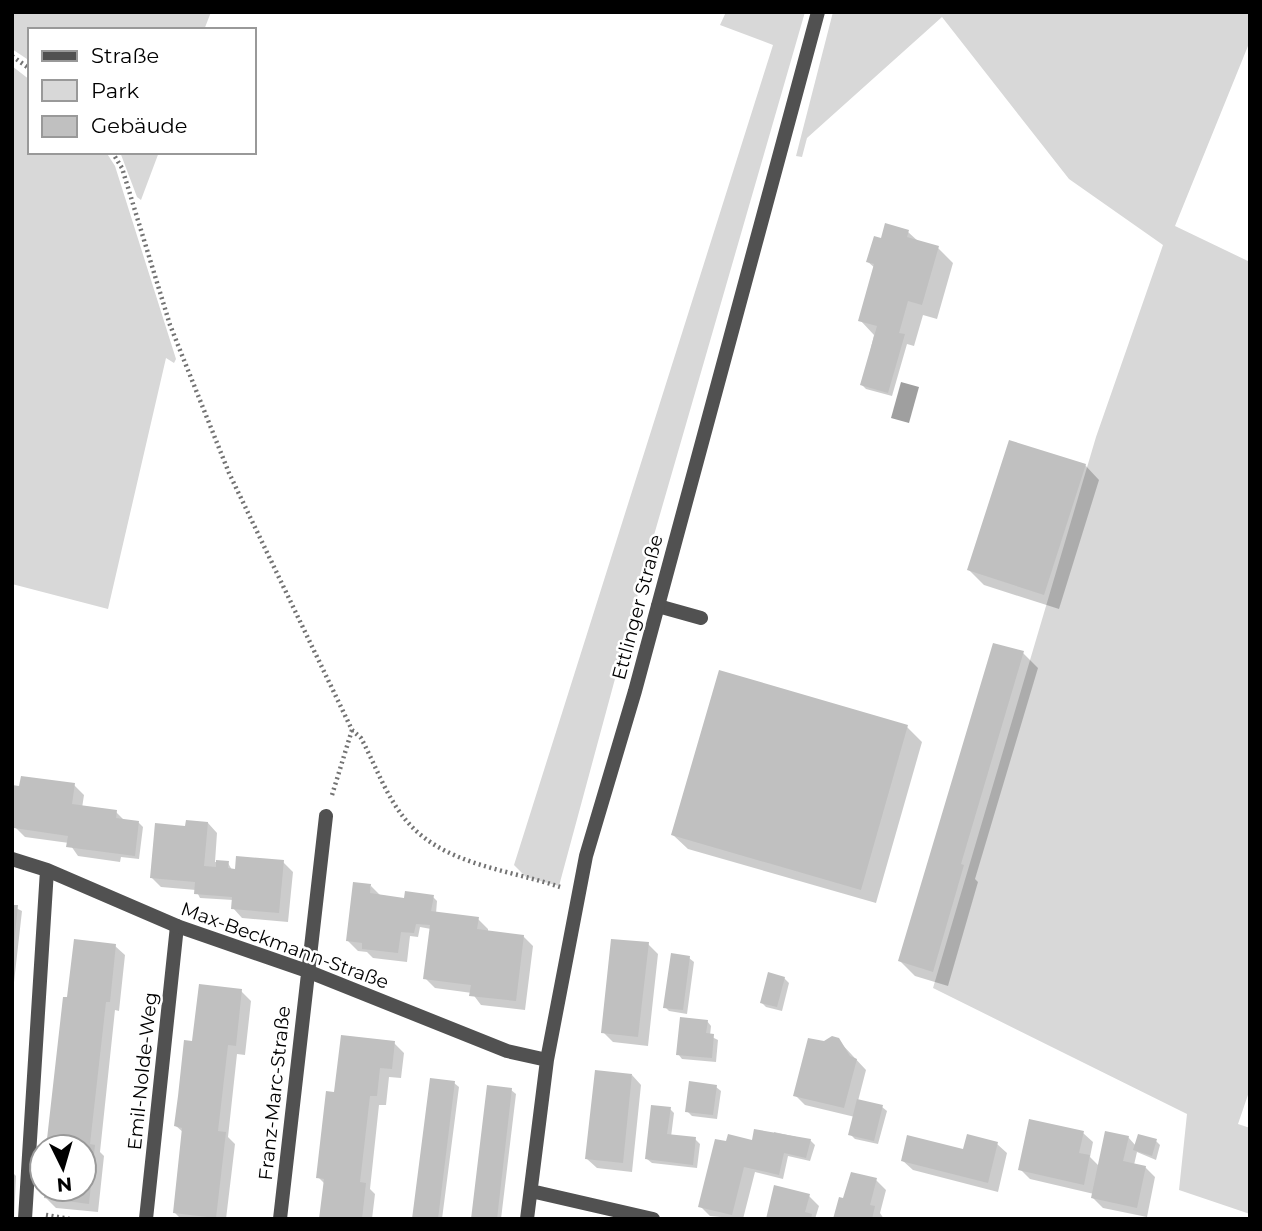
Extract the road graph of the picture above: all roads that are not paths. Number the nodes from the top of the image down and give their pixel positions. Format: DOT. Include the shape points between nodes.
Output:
graph roads {
  1 [pos="818,12"];
  2 [pos="658,607"];
  3 [pos="701,618"];
  4 [pos="327,816"];
  5 [pos="12,859"];
  6 [pos="47,870"];
  7 [pos="177,926"];
  8 [pos="307,971"];
  9 [pos="547,1060"];
  10 [pos="531,1191"];
  11 [pos="24,1219"];
  12 [pos="146,1219"];
  13 [pos="279,1219"];
  14 [pos="527,1219"];
  15 [pos="653,1219"];
  1 -- 2 [label="street, Ettlinger Straße"];
  2 -- 3 [label="street"];
  2 -- 9 [label="street, Ettlinger Straße" via="577,894"];
  4 -- 8 [label="street, Franz-Marc-Straße"];
  5 -- 6 [label="street, Max-Beckmann-Straße"];
  6 -- 7 [label="street, Max-Beckmann-Straße"];
  6 -- 11 [label="street"];
  7 -- 8 [label="street, Max-Beckmann-Straße"];
  7 -- 12 [label="street, Emil-Nolde-Weg"];
  8 -- 9 [label="street, Max-Beckmann-Straße" via="507,1051"];
  8 -- 13 [label="street, Franz-Marc-Straße"];
  9 -- 10 [label="street, Ettlinger Straße"];
  10 -- 14 [label="street, Ettlinger Straße"];
  10 -- 15 [label="street"];
}
